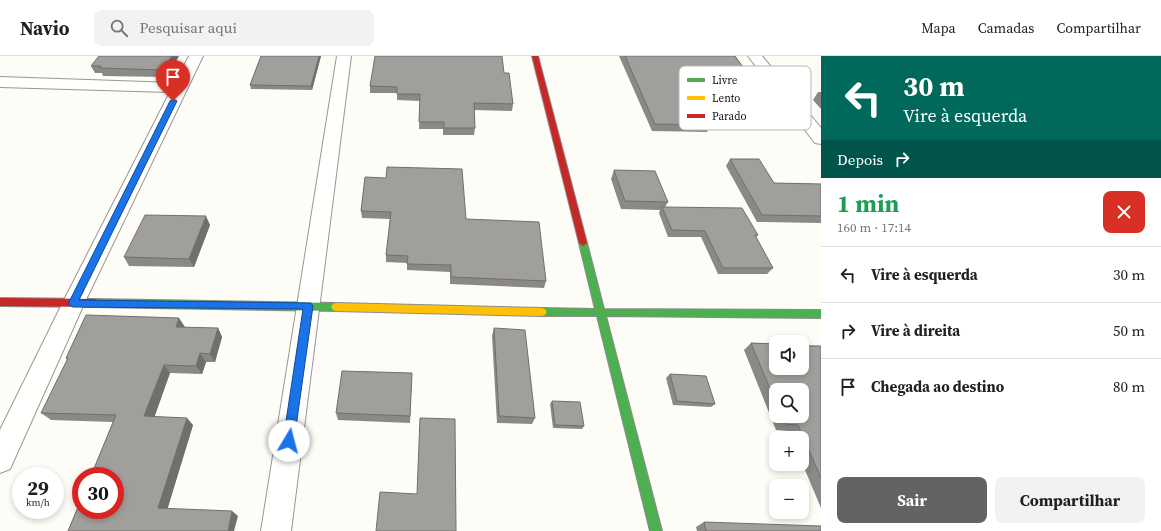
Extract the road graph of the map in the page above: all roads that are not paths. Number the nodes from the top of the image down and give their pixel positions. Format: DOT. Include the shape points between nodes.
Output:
graph roads {
  1 [pos="196,56"];
  2 [pos="344,56"];
  3 [pos="535,56"];
  4 [pos="754,56"];
  5 [pos="762,66"];
  6 [pos="0,82"];
  7 [pos="180,88"];
  8 [pos="811,127"];
  9 [pos="821,139"];
  10 [pos="0,302"];
  11 [pos="73,304"];
  12 [pos="308,306"];
  13 [pos="601,313"];
  14 [pos="821,314"];
  15 [pos="0,459"];
  16 [pos="276,531"];
  17 [pos="656,531"];
  1 -- 7 [label="street"];
  2 -- 12 [label="street"];
  3 -- 13 [label="street"];
  4 -- 5 [label="street"];
  6 -- 7 [label="street"];
  7 -- 11 [label="street"];
  8 -- 9 [label="street"];
  10 -- 11 [label="street"];
  11 -- 12 [label="street"];
  11 -- 15 [label="street"];
  12 -- 13 [label="street"];
  12 -- 16 [label="street"];
  13 -- 14 [label="street"];
  13 -- 17 [label="street"];
}
